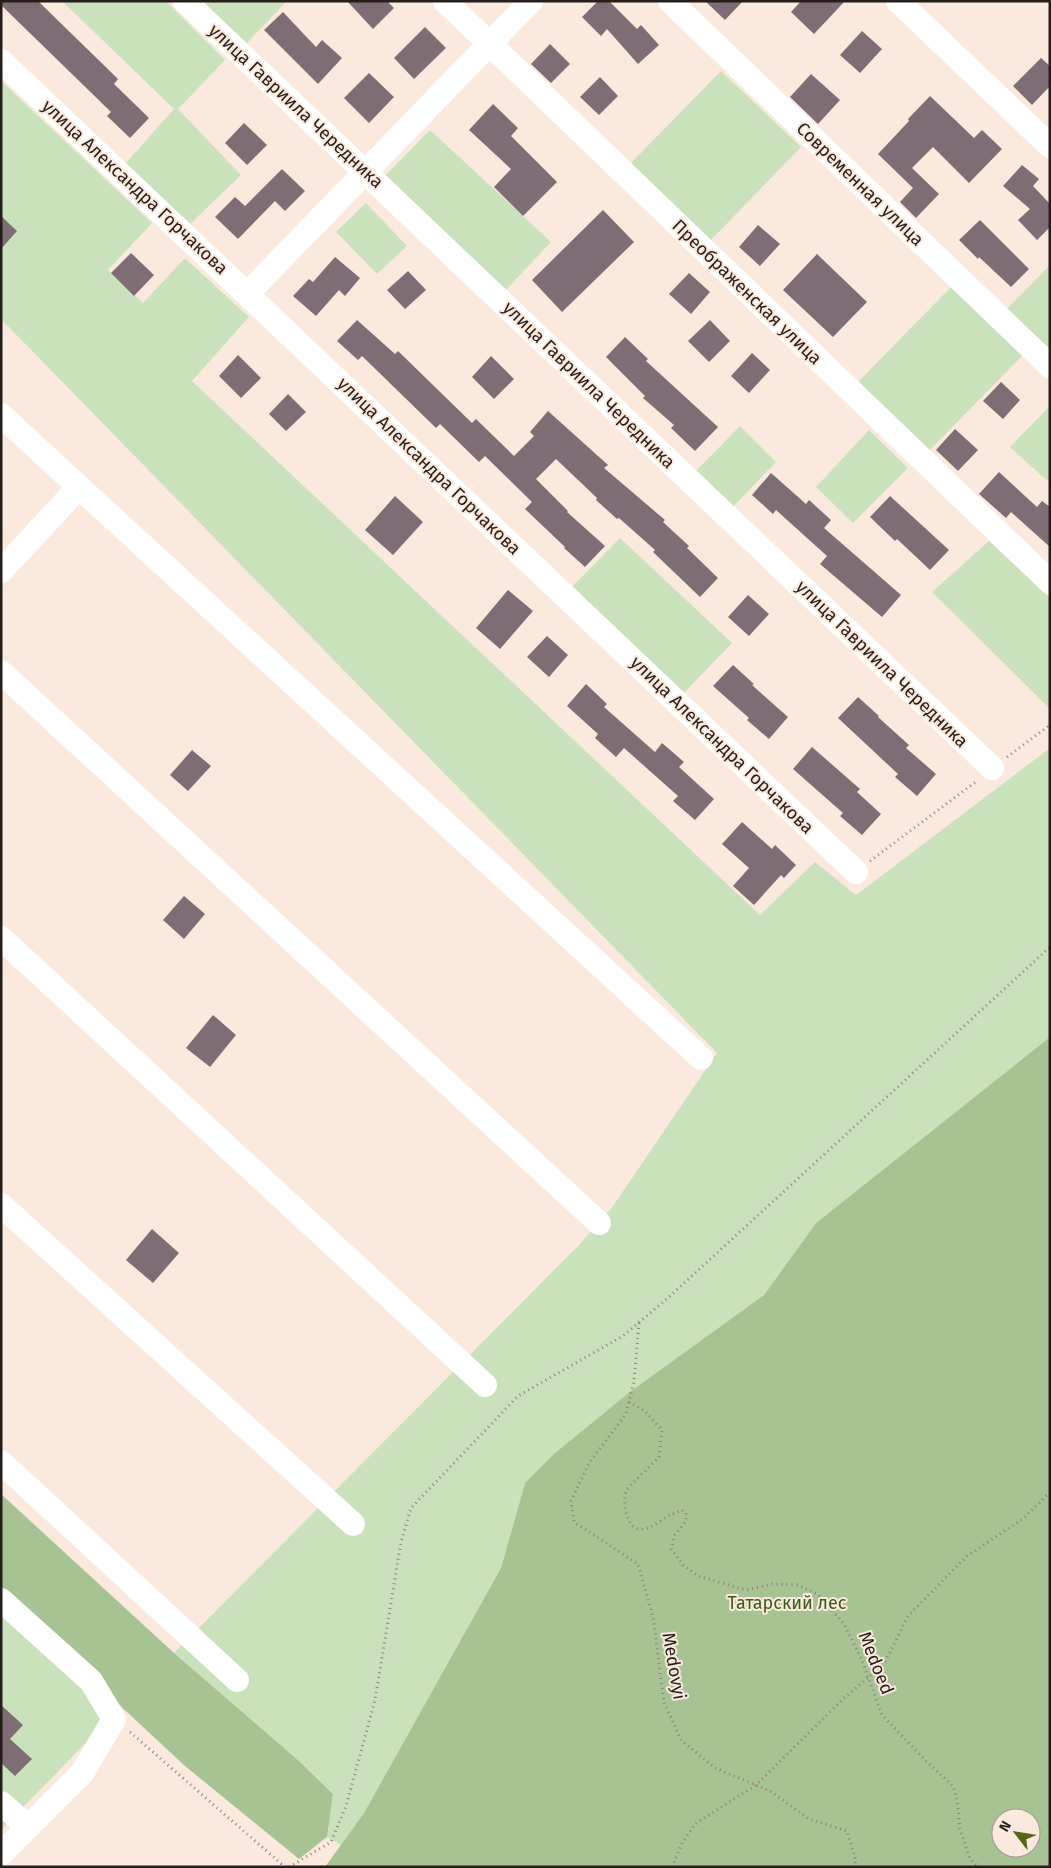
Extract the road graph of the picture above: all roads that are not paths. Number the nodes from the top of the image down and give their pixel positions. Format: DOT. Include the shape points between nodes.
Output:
graph roads {
  1 [pos="185,1"];
  2 [pos="445,1"];
  3 [pos="531,1"];
  4 [pos="670,1"];
  5 [pos="898,1"];
  6 [pos="490,44"];
  7 [pos="1,61"];
  8 [pos="1050,146"];
  9 [pos="366,172"];
  10 [pos="247,294"];
  11 [pos="1050,366"];
  12 [pos="1,416"];
  13 [pos="79,487"];
  14 [pos="1,571"];
  15 [pos="1050,582"];
  16 [pos="1,672"];
  17 [pos="992,768"];
  18 [pos="856,872"];
  19 [pos="1,938"];
  20 [pos="701,1058"];
  21 [pos="1,1205"];
  22 [pos="599,1222"];
  23 [pos="485,1385"];
  24 [pos="1,1462"];
  25 [pos="353,1524"];
  26 [pos="1,1600"];
  27 [pos="237,1680"];
  28 [pos="1,1803"];
  29 [pos="28,1827"];
  30 [pos="1,1854"];
  1 -- 9 [label="street, улица Гавриила Чередника"];
  2 -- 6 [label="street, Преображенская улица"];
  3 -- 6 [label="street"];
  4 -- 11 [label="street, Современная улица"];
  5 -- 8 [label="street"];
  6 -- 9 [label="street"];
  6 -- 15 [label="street, Преображенская улица"];
  7 -- 10 [label="street, улица Александра Горчакова"];
  9 -- 10 [label="street"];
  9 -- 17 [label="street, улица Гавриила Чередника"];
  10 -- 18 [label="street, улица Александра Горчакова"];
  12 -- 13 [label="street"];
  13 -- 14 [label="street"];
  13 -- 20 [label="street"];
  16 -- 22 [label="street"];
  19 -- 23 [label="street"];
  21 -- 25 [label="street"];
  24 -- 27 [label="street"];
  26 -- 29 [label="street" via="91,1682 114,1719 83,1772"];
  28 -- 29 [label="street"];
  29 -- 30 [label="street"];
}
